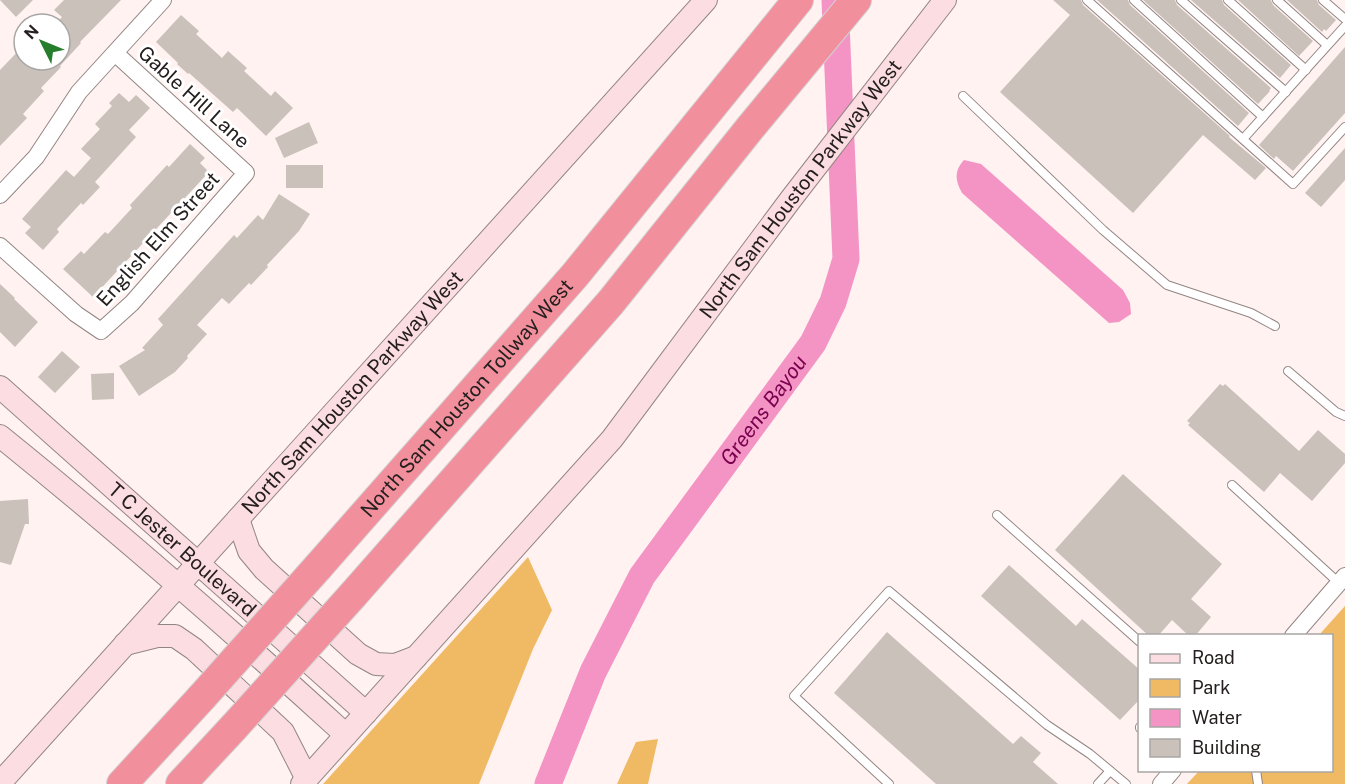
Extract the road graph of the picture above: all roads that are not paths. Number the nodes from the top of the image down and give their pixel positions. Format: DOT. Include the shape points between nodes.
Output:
graph roads {
  1 [pos="162,0"];
  2 [pos="706,0"];
  3 [pos="798,0"];
  4 [pos="856,0"];
  5 [pos="945,0"];
  6 [pos="1087,0"];
  7 [pos="1134,0"];
  8 [pos="1181,0"];
  9 [pos="1228,0"];
  10 [pos="1277,0"];
  11 [pos="1323,0"];
  12 [pos="1345,19"];
  13 [pos="1345,26"];
  14 [pos="1327,45"];
  15 [pos="115,53"];
  16 [pos="1306,70"];
  17 [pos="1286,92"];
  18 [pos="963,96"];
  19 [pos="1263,117"];
  20 [pos="1345,127"];
  21 [pos="1243,139"];
  22 [pos="246,173"];
  23 [pos="0,195"];
  24 [pos="0,246"];
  25 [pos="1275,326"];
  26 [pos="1288,370"];
  27 [pos="0,387"];
  28 [pos="1345,416"];
  29 [pos="0,436"];
  30 [pos="1232,485"];
  31 [pos="997,515"];
  32 [pos="238,519"];
  33 [pos="198,563"];
  34 [pos="1342,580"];
  35 [pos="178,585"];
  36 [pos="1295,634"];
  37 [pos="1138,640"];
  38 [pos="125,644"];
  39 [pos="416,657"];
  40 [pos="366,714"];
  41 [pos="346,735"];
  42 [pos="1110,771"];
  43 [pos="1172,772"];
  44 [pos="304,781"];
  45 [pos="0,783"];
  46 [pos="122,784"];
  47 [pos="181,784"];
  48 [pos="889,784"];
  49 [pos="1098,784"];
  50 [pos="1126,784"];
  51 [pos="1161,784"];
  1 -- 15 [label="street"];
  2 -- 32 [label="main road, North Sam Houston Parkway West"];
  3 -- 46 [label="highway, North Sam Houston Tollway West, bridge" via="575,275"];
  4 -- 47 [label="highway, bridge" via="611,302"];
  5 -- 39 [label="main road, North Sam Houston Parkway West" via="790,199 612,439"];
  6 -- 21 [label="lane"];
  7 -- 19 [label="lane"];
  8 -- 17 [label="lane"];
  9 -- 16 [label="lane"];
  10 -- 14 [label="lane"];
  11 -- 12 [label="lane"];
  13 -- 14 [label="lane"];
  14 -- 16 [label="lane"];
  15 -- 22 [label="street, Gable Hill Lane"];
  15 -- 23 [label="street" via="79,92 36,157"];
  16 -- 17 [label="lane"];
  17 -- 19 [label="lane"];
  18 -- 25 [label="lane" via="1102,230 1167,285 1251,313"];
  19 -- 21 [label="lane"];
  20 -- 21 [label="lane" via="1293,184"];
  22 -- 24 [label="street, English Elm Street" via="132,303 101,331 76,314"];
  26 -- 28 [label="lane" via="1335,412"];
  27 -- 33 [label="main road, T C Jester Boulevard"];
  29 -- 35 [label="main road, T C Jester Boulevard"];
  30 -- 34 [label="lane"];
  31 -- 37 [label="lane"];
  32 -- 33 [label="main road, North Sam Houston Parkway West"];
  32 -- 39 [label="main road" via="249,551 264,570 358,654 376,664 395,666"];
  33 -- 35 [label="main road, North Sam Houston Parkway West"];
  33 -- 40 [label="main road, T C Jester Boulevard"];
  34 -- 36 [label="street"];
  35 -- 38 [label="main road, North Sam Houston Parkway West"];
  35 -- 41 [label="main road, T C Jester Boulevard"];
  38 -- 44 [label="main road" via="175,636 194,649 283,732"];
  38 -- 45 [label="main road, North Sam Houston Parkway West"];
  39 -- 40 [label="main road, North Sam Houston Parkway West"];
  40 -- 41 [label="main road, North Sam Houston Parkway West"];
  41 -- 44 [label="main road, North Sam Houston Parkway West"];
  42 -- 48 [label="lane" via="1047,724 889,591 794,696"];
  42 -- 49 [label="lane"];
  42 -- 50 [label="lane"];
  43 -- 51 [label="street"];
}
